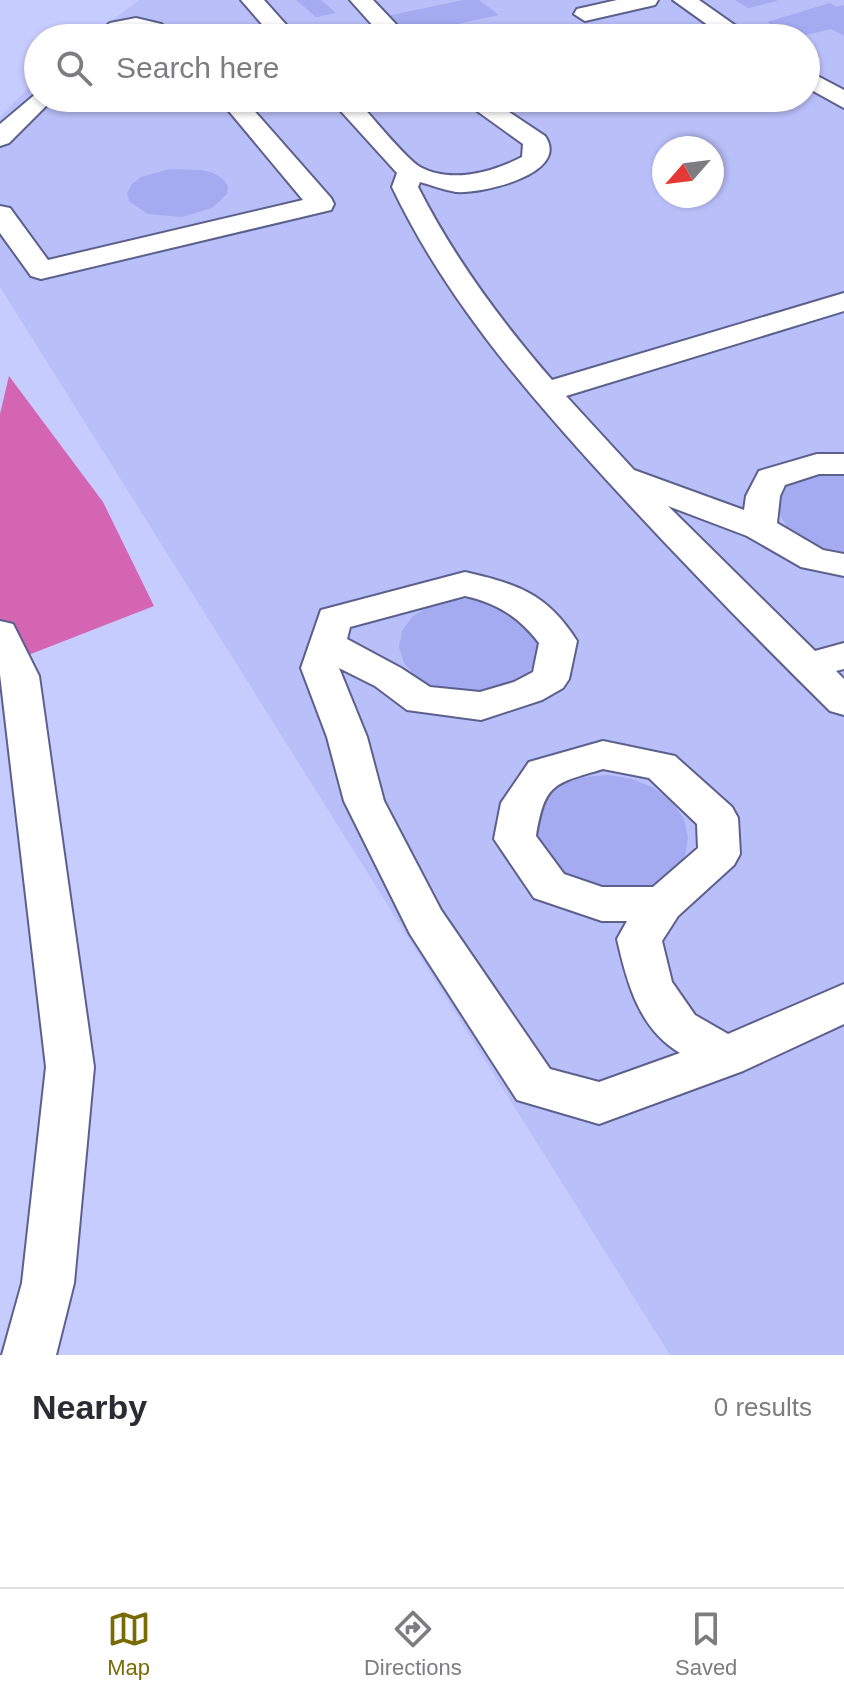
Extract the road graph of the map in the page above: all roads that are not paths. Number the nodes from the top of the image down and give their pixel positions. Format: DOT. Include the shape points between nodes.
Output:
graph roads {
  1 [pos="124,0"];
  2 [pos="252,0"];
  3 [pos="361,0"];
  4 [pos="647,0"];
  5 [pos="684,0"];
  6 [pos="585,14"];
  7 [pos="95,24"];
  8 [pos="273,24"];
  9 [pos="384,24"];
  10 [pos="720,24"];
  11 [pos="820,86"];
  12 [pos="844,101"];
  13 [pos="27,112"];
  14 [pos="242,112"];
  15 [pos="354,112"];
  16 [pos="494,112"];
  17 [pos="0,138"];
  18 [pos="410,172"];
  19 [pos="0,214"];
  20 [pos="844,302"];
  21 [pos="546,392"];
  22 [pos="844,464"];
  23 [pos="622,477"];
  24 [pos="759,528"];
  25 [pos="844,565"];
  26 [pos="0,633"];
  27 [pos="327,644"];
  28 [pos="844,656"];
  29 [pos="808,666"];
  30 [pos="844,701"];
  31 [pos="663,904"];
  32 [pos="844,1003"];
  33 [pos="726,1057"];
  34 [pos="29,1355"];
  1 -- 7 [label="lane"];
  2 -- 8 [label="lane"];
  3 -- 9 [label="lane"];
  4 -- 6 [label="lane"];
  5 -- 10 [label="lane"];
  11 -- 12 [label="lane"];
  13 -- 17 [label="lane"];
  14 -- 19 [label="lane" via="321,204 41,270"];
  15 -- 18 [label="lane"];
  16 -- 18 [label="lane" via="536,141 535,161 509,174 458,184"];
  18 -- 21 [label="lane" via="405,187 422,225 486,321"];
  20 -- 21 [label="lane"];
  21 -- 23 [label="lane"];
  22 -- 24 [label="lane" via="817,464 771,478"];
  23 -- 24 [label="lane"];
  23 -- 29 [label="lane"];
  24 -- 25 [label="lane" via="813,559"];
  26 -- 34 [label="lane" via="20,676 70,1067 48,1283"];
  27 -- 27 [label="lane" via="421,700 481,706 550,679 558,641 537,615 504,593 465,584 334,619"];
  27 -- 33 [label="lane" via="320,668 364,801 425,922 534,1085 599,1103"];
  28 -- 29 [label="lane"];
  29 -- 30 [label="lane"];
  31 -- 31 [label="lane" via="719,854 717,818 661,766 603,755 543,772 521,803 515,839 549,886 602,904"];
  31 -- 33 [label="lane" via="639,939 651,988 679,1029"];
  32 -- 33 [label="lane"];
}
